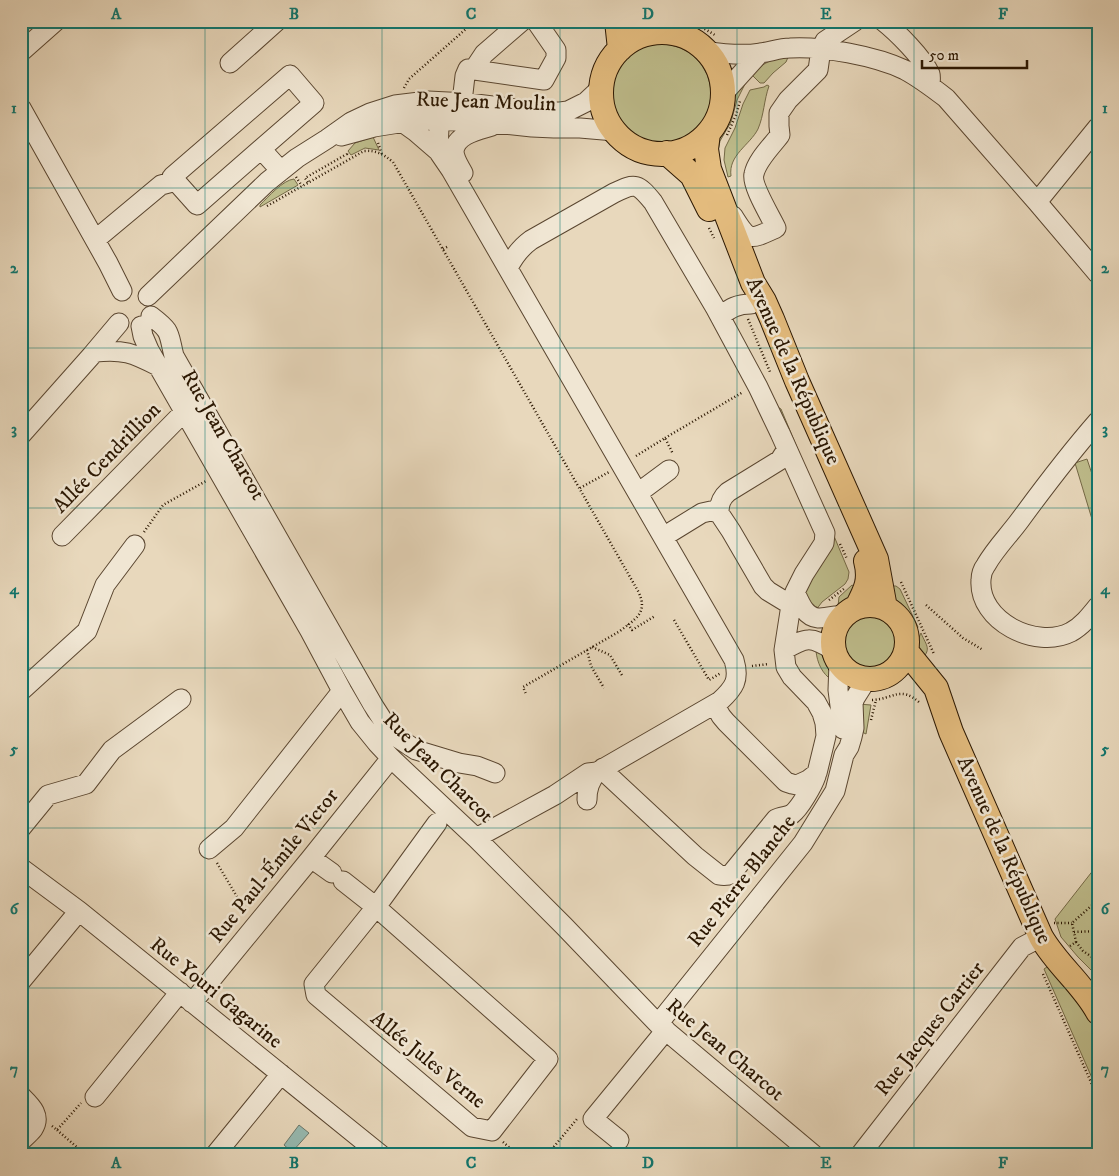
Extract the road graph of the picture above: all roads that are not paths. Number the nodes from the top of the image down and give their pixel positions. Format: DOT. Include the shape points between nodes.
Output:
graph roads {
  1 [pos="56,21"];
  2 [pos="277,21"];
  3 [pos="513,21"];
  4 [pos="522,21"];
  5 [pos="536,21"];
  6 [pos="546,21"];
  7 [pos="617,21"];
  8 [pos="855,21"];
  9 [pos="883,21"];
  10 [pos="648,27"];
  11 [pos="620,49"];
  12 [pos="556,50"];
  13 [pos="821,50"];
  14 [pos="706,51"];
  15 [pos="21,52"];
  16 [pos="760,53"];
  17 [pos="230,63"];
  18 [pos="476,66"];
  19 [pos="930,86"];
  20 [pos="602,87"];
  21 [pos="732,95"];
  22 [pos="473,102"];
  23 [pos="21,108"];
  24 [pos="560,112"];
  25 [pos="501,115"];
  26 [pos="442,120"];
  27 [pos="402,122"];
  28 [pos="1098,127"];
  29 [pos="615,131"];
  30 [pos="717,134"];
  31 [pos="327,139"];
  32 [pos="261,149"];
  33 [pos="438,151"];
  34 [pos="667,153"];
  35 [pos="288,173"];
  36 [pos="176,181"];
  37 [pos="719,195"];
  38 [pos="1037,202"];
  39 [pos="95,240"];
  40 [pos="523,246"];
  41 [pos="508,268"];
  42 [pos="1098,274"];
  43 [pos="122,291"];
  44 [pos="148,296"];
  45 [pos="751,304"];
  46 [pos="720,316"];
  47 [pos="146,321"];
  48 [pos="119,322"];
  49 [pos="95,352"];
  50 [pos="158,366"];
  51 [pos="184,412"];
  52 [pos="1098,421"];
  53 [pos="21,435"];
  54 [pos="787,449"];
  55 [pos="671,463"];
  56 [pos="638,493"];
  57 [pos="719,513"];
  58 [pos="62,536"];
  59 [pos="663,537"];
  60 [pos="135,545"];
  61 [pos="793,599"];
  62 [pos="843,603"];
  63 [pos="1098,606"];
  64 [pos="885,608"];
  65 [pos="906,651"];
  66 [pos="836,656"];
  67 [pos="779,657"];
  68 [pos="880,687"];
  69 [pos="21,691"];
  70 [pos="342,691"];
  71 [pos="181,699"];
  72 [pos="715,705"];
  73 [pos="951,732"];
  74 [pos="844,755"];
  75 [pos="390,758"];
  76 [pos="600,770"];
  77 [pos="496,773"];
  78 [pos="817,773"];
  79 [pos="587,800"];
  80 [pos="437,823"];
  81 [pos="21,828"];
  82 [pos="476,838"];
  83 [pos="209,849"];
  84 [pos="312,858"];
  85 [pos="21,868"];
  86 [pos="376,907"];
  87 [pos="78,911"];
  88 [pos="1045,930"];
  89 [pos="21,981"];
  90 [pos="186,997"];
  91 [pos="1098,1012"];
  92 [pos="662,1027"];
  93 [pos="281,1074"];
  94 [pos="21,1096"];
  95 [pos="95,1097"];
  96 [pos="620,1140"];
  97 [pos="21,1141"];
  98 [pos="215,1155"];
  99 [pos="381,1155"];
  100 [pos="814,1155"];
  101 [pos="860,1155"];
  1 -- 15 [label="street"];
  2 -- 17 [label="street"];
  3 -- 18 [label="street" via="485,45"];
  4 -- 18 [label="street"];
  5 -- 12 [label="street"];
  6 -- 12 [label="street" via="558,38"];
  7 -- 11 [label="main road"];
  8 -- 13 [label="street" via="825,41"];
  9 -- 19 [label="street" via="920,57 931,76"];
  10 -- 11 [label="main road"];
  10 -- 14 [label="main road" via="683,36"];
  11 -- 20 [label="main road" via="607,67"];
  12 -- 18 [label="street" via="556,58 544,80"];
  13 -- 16 [label="street" via="780,48"];
  13 -- 19 [label="street" via="878,60 905,70"];
  13 -- 37 [label="street" via="818,70 779,113 780,135 759,162 753,176 776,228 749,237"];
  14 -- 16 [label="street"];
  14 -- 21 [label="main road"];
  16 -- 21 [label="street"];
  18 -- 22 [label="street" via="465,76"];
  19 -- 38 [label="street" via="946,98"];
  20 -- 24 [label="street, Rue Jean Moulin" via="576,108"];
  20 -- 29 [label="main road" via="605,114"];
  21 -- 30 [label="main road" via="715,123"];
  22 -- 24 [label="street" via="500,97 544,103"];
  22 -- 25 [label="street, Rue Jean Moulin"];
  22 -- 31 [label="street, Rue Jean Moulin" via="428,101 395,105 351,122"];
  23 -- 39 [label="street"];
  24 -- 25 [label="street, Rue Jean Moulin"];
  25 -- 26 [label="street, Rue Jean Moulin"];
  25 -- 29 [label="street, Rue Jean Moulin" via="532,127"];
  25 -- 40 [label="street" via="468,133 454,151 459,166 498,234 512,246"];
  26 -- 27 [label="street, Rue Jean Moulin"];
  26 -- 33 [label="street"];
  27 -- 31 [label="street, Rue Jean Moulin"];
  27 -- 33 [label="street"];
  28 -- 38 [label="street" via="1080,137"];
  29 -- 34 [label="main road" via="641,149"];
  30 -- 34 [label="main road" via="702,138 690,147"];
  30 -- 37 [label="main road, Avenue de la République" via="706,149 708,169"];
  31 -- 35 [label="street, Rue Jean Moulin" via="297,158"];
  32 -- 35 [label="street"];
  32 -- 36 [label="street" via="197,205"];
  32 -- 36 [label="street" via="314,103 290,74 172,178"];
  33 -- 41 [label="street"];
  34 -- 45 [label="main road, Avenue de la République" via="692,175"];
  35 -- 44 [label="street, Rue Jean Moulin" via="267,182"];
  36 -- 39 [label="street" via="161,185"];
  37 -- 64 [label="main road, Avenue de la République" via="753,283 764,301 876,559"];
  38 -- 42 [label="street"];
  39 -- 43 [label="street"];
  40 -- 41 [label="street"];
  40 -- 46 [label="street" via="614,193 628,186 637,186 653,202"];
  41 -- 56 [label="street"];
  43 -- 44 [label="street" via="136,290"];
  43 -- 48 [label="street" via="114,306"];
  44 -- 47 [label="street" via="152,309"];
  45 -- 46 [label="street" via="733,307"];
  45 -- 62 [label="main road, Avenue de la République" via="763,324 866,562 868,572 864,594"];
  46 -- 54 [label="street"];
  47 -- 48 [label="street" via="134,328"];
  47 -- 50 [label="street, Rue Jean Charcot" via="143,336"];
  47 -- 77 [label="street" via="167,330 174,356 390,730 416,750"];
  48 -- 49 [label="street"];
  49 -- 50 [label="street" via="115,350 131,353"];
  49 -- 53 [label="street"];
  50 -- 51 [label="street, Rue Jean Charcot"];
  51 -- 58 [label="street, Allée Cendrillion"];
  51 -- 70 [label="street, Rue Jean Charcot"];
  52 -- 63 [label="street" via="985,566 981,580 984,597 994,614 1011,628 1037,637 1070,632"];
  54 -- 57 [label="street" via="780,460 728,492 719,505"];
  54 -- 61 [label="street" via="825,534 824,543"];
  55 -- 56 [label="street"];
  56 -- 59 [label="street"];
  57 -- 59 [label="street" via="702,513"];
  57 -- 61 [label="street" via="763,586 768,591"];
  59 -- 72 [label="street" via="734,660 736,679 733,688"];
  60 -- 69 [label="street" via="105,585 87,631"];
  61 -- 62 [label="street" via="817,618 836,616"];
  61 -- 67 [label="street"];
  62 -- 64 [label="main road"];
  62 -- 66 [label="main road" via="833,638"];
  64 -- 65 [label="main road" via="897,616 905,629"];
  65 -- 68 [label="main road"];
  65 -- 73 [label="main road, Avenue de la République" via="936,688"];
  66 -- 67 [label="street" via="813,639 801,641"];
  66 -- 68 [label="main road" via="846,671"];
  66 -- 74 [label="street, Rue Pierre Blanche"];
  67 -- 78 [label="street" via="822,713 826,736"];
  68 -- 73 [label="main road, Avenue de la République" via="910,682 921,688"];
  68 -- 74 [label="street, Rue Pierre Blanche" via="853,703 854,728"];
  70 -- 75 [label="street, Rue Jean Charcot" via="360,722"];
  70 -- 83 [label="street" via="234,828"];
  71 -- 81 [label="street" via="112,750 86,784 48,795"];
  72 -- 76 [label="street"];
  72 -- 78 [label="street" via="726,722 786,782 798,785"];
  73 -- 88 [label="main road, Avenue de la République"];
  74 -- 92 [label="street, Rue Pierre Blanche" via="835,792 803,843"];
  75 -- 82 [label="street, Rue Jean Charcot"];
  75 -- 84 [label="street, Rue Paul-Émile Victor"];
  76 -- 78 [label="street" via="695,856 719,875 727,876 776,819 795,810 814,783"];
  76 -- 79 [label="street" via="592,778"];
  76 -- 82 [label="street" via="588,773"];
  80 -- 86 [label="street, Allée Jules Verne"];
  82 -- 92 [label="street, Rue Jean Charcot"];
  84 -- 86 [label="street, Allée Jules Verne"];
  84 -- 90 [label="street, Rue Paul-Émile Victor" via="259,922"];
  85 -- 87 [label="street, Rue Youri Gagarine"];
  86 -- 86 [label="street, Allée Jules Verne" via="314,984 316,995 472,1127 492,1131 548,1060"];
  87 -- 89 [label="street"];
  87 -- 90 [label="street, Rue Youri Gagarine"];
  88 -- 91 [label="main road, Avenue de la République" via="1047,947"];
  88 -- 101 [label="street, Rue Jacques Cartier" via="1022,947"];
  90 -- 93 [label="street, Rue Youri Gagarine"];
  90 -- 95 [label="street, Rue Paul-Émile Victor"];
  92 -- 96 [label="street, Rue Pierre Blanche" via="593,1119"];
  92 -- 100 [label="street, Rue Jean Charcot"];
  93 -- 98 [label="street"];
  93 -- 99 [label="street, Rue Youri Gagarine"];
  94 -- 97 [label="street" via="36,1114 34,1128"];
}
